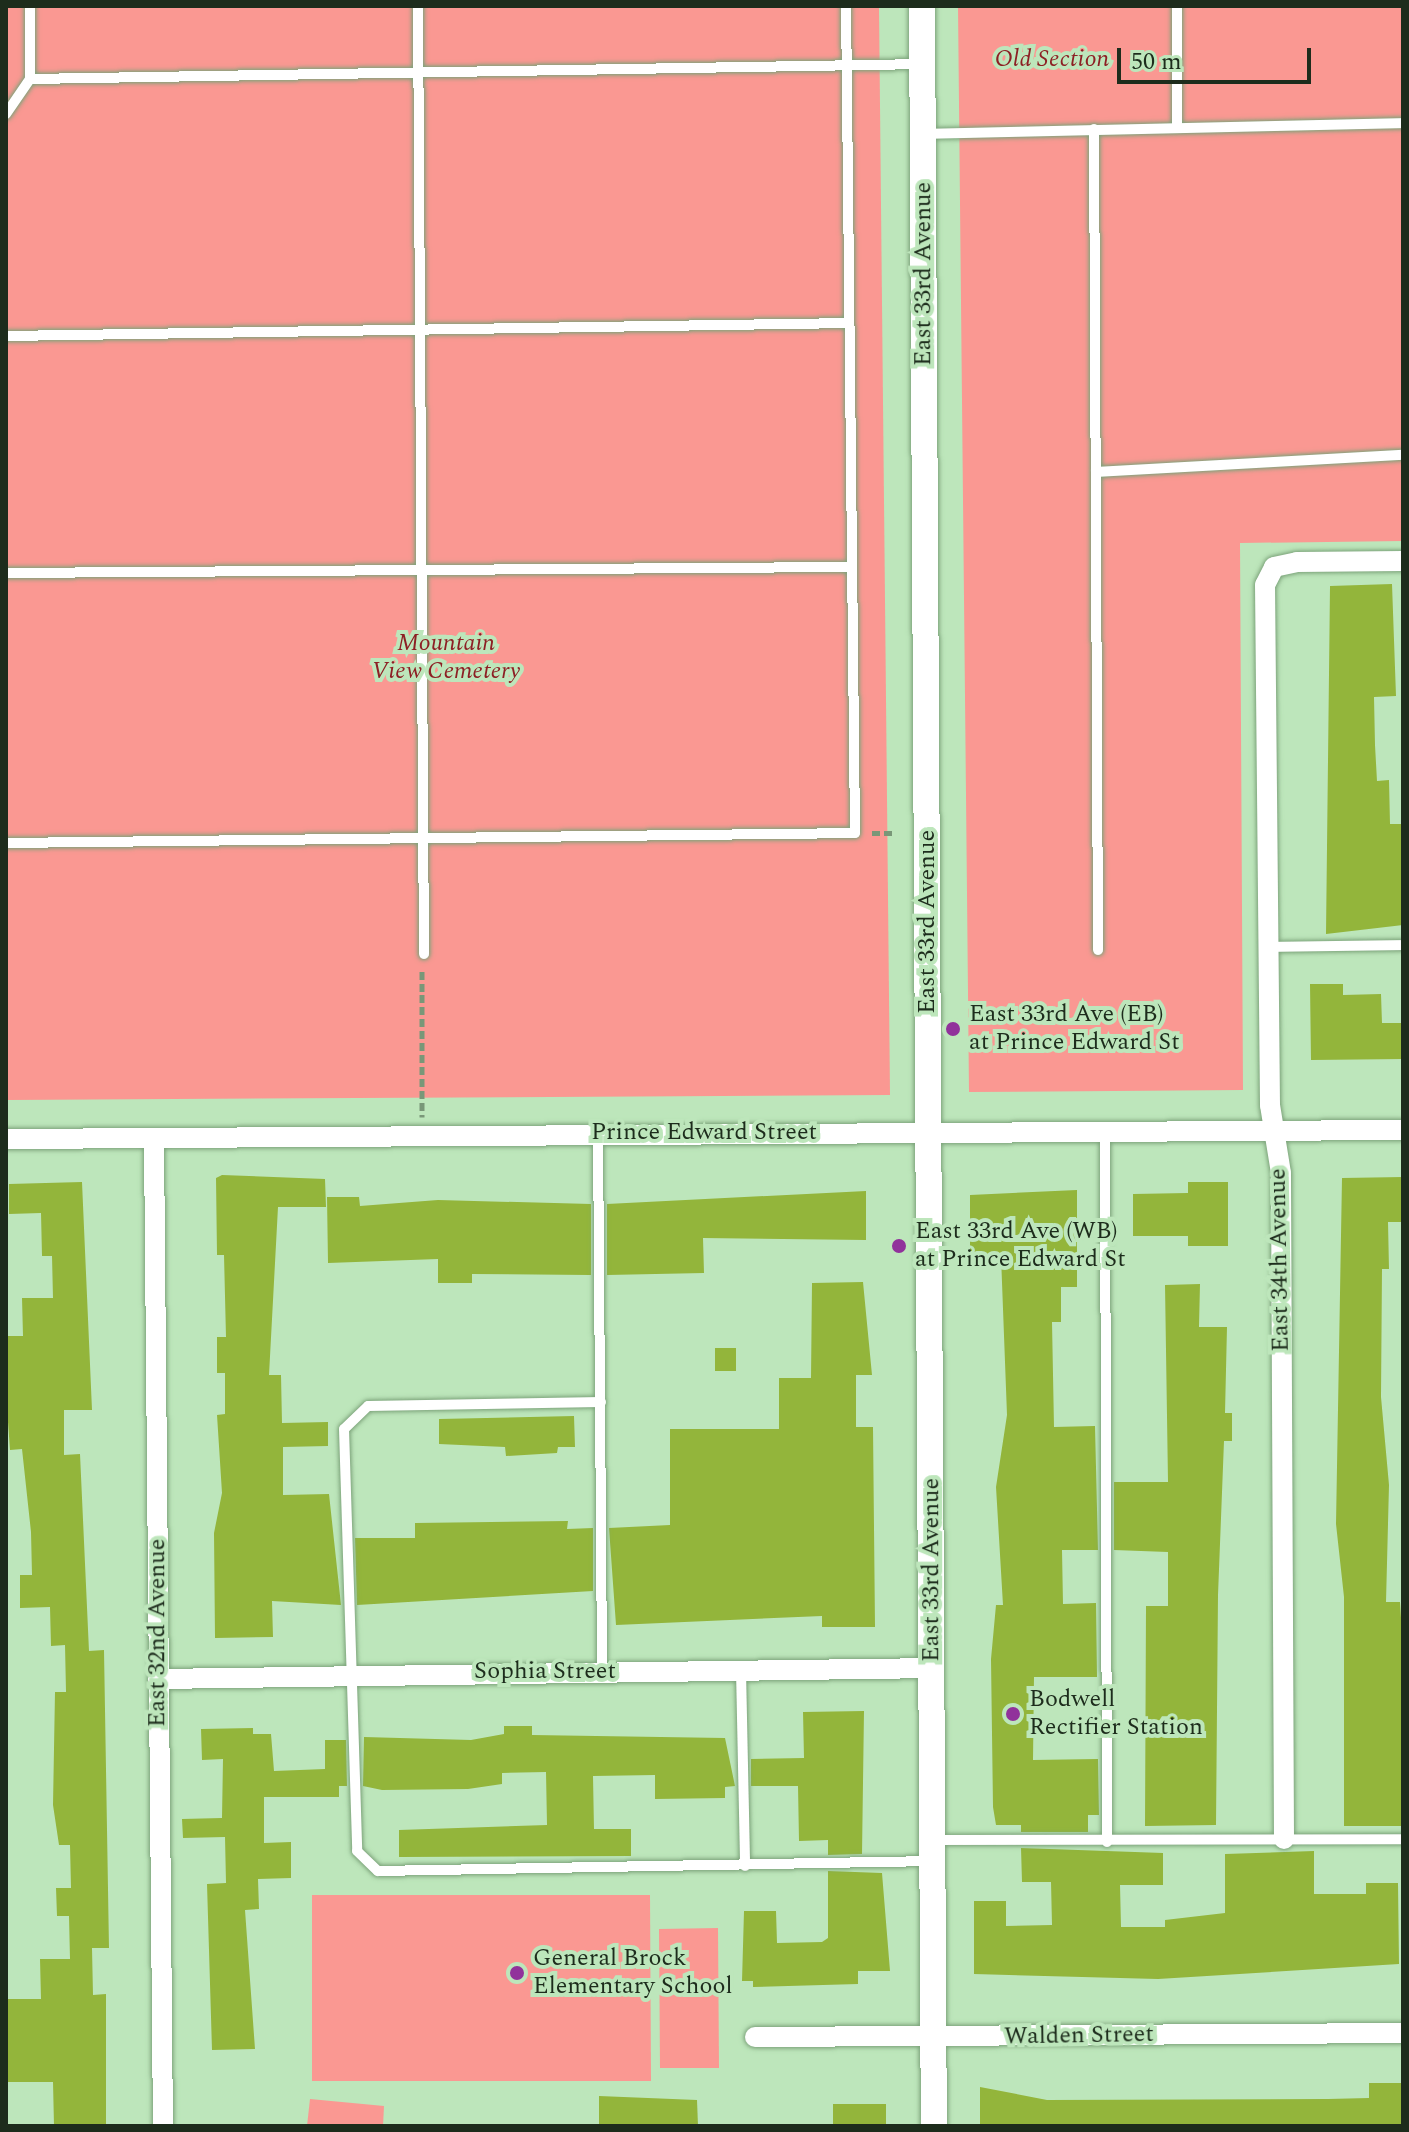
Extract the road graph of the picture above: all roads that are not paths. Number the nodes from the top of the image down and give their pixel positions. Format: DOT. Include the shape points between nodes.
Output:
graph roads {
  1 [pos="30,6"];
  2 [pos="418,6"];
  3 [pos="846,6"];
  4 [pos="922,6"];
  5 [pos="1177,6"];
  6 [pos="923,64"];
  7 [pos="846,66"];
  8 [pos="419,76"];
  9 [pos="30,79"];
  10 [pos="6,114"];
  11 [pos="1400,121"];
  12 [pos="1177,127"];
  13 [pos="1094,129"];
  14 [pos="923,134"];
  15 [pos="849,323"];
  16 [pos="420,330"];
  17 [pos="6,336"];
  18 [pos="1403,455"];
  19 [pos="1096,472"];
  20 [pos="1403,561"];
  21 [pos="852,567"];
  22 [pos="421,570"];
  23 [pos="6,573"];
  24 [pos="423,839"];
  25 [pos="6,843"];
  26 [pos="1403,945"];
  27 [pos="1268,947"];
  28 [pos="1098,950"];
  29 [pos="424,954"];
  30 [pos="1403,1130"];
  31 [pos="1273,1131"];
  32 [pos="1105,1132"];
  33 [pos="598,1133"];
  34 [pos="929,1133"];
  35 [pos="6,1139"];
  36 [pos="154,1140"];
  37 [pos="601,1402"];
  38 [pos="932,1668"];
  39 [pos="741,1670"];
  40 [pos="602,1671"];
  41 [pos="349,1673"];
  42 [pos="158,1679"];
  43 [pos="1284,1839"];
  44 [pos="1403,1839"];
  45 [pos="1107,1842"];
  46 [pos="933,1850"];
  47 [pos="745,1866"];
  48 [pos="1403,2033"];
  49 [pos="755,2037"];
  50 [pos="934,2037"];
  51 [pos="163,2126"];
  52 [pos="934,2126"];
  1 -- 9 [label="lane"];
  2 -- 8 [label="lane"];
  3 -- 7 [label="lane"];
  4 -- 6 [label="street, East 33rd Avenue"];
  5 -- 12 [label="lane"];
  6 -- 7 [label="lane"];
  6 -- 14 [label="street, East 33rd Avenue"];
  7 -- 8 [label="lane"];
  7 -- 15 [label="lane"];
  8 -- 9 [label="lane"];
  8 -- 16 [label="lane"];
  9 -- 10 [label="lane"];
  11 -- 12 [label="lane"];
  12 -- 13 [label="lane"];
  13 -- 14 [label="lane"];
  13 -- 19 [label="lane"];
  14 -- 34 [label="street, East 33rd Avenue"];
  15 -- 16 [label="lane"];
  15 -- 21 [label="lane"];
  16 -- 17 [label="lane"];
  16 -- 22 [label="lane"];
  18 -- 19 [label="lane"];
  19 -- 28 [label="lane"];
  20 -- 27 [label="street, East 34th Avenue" via="1297,562 1274,567 1265,585"];
  21 -- 22 [label="lane"];
  21 -- 24 [label="lane" via="855,833"];
  22 -- 23 [label="lane"];
  22 -- 24 [label="lane"];
  24 -- 25 [label="lane"];
  24 -- 29 [label="lane"];
  26 -- 27 [label="lane"];
  27 -- 31 [label="street, East 34th Avenue"];
  30 -- 31 [label="street, Prince Edward Street"];
  31 -- 32 [label="street, Prince Edward Street"];
  31 -- 43 [label="street, East 34th Avenue" via="1281,1173"];
  32 -- 34 [label="street, Prince Edward Street"];
  32 -- 45 [label="lane"];
  33 -- 34 [label="street, Prince Edward Street"];
  33 -- 36 [label="street, Prince Edward Street"];
  33 -- 37 [label="lane"];
  34 -- 38 [label="street, East 33rd Avenue"];
  35 -- 36 [label="street, Prince Edward Street"];
  36 -- 42 [label="street, East 32nd Avenue"];
  37 -- 40 [label="lane"];
  37 -- 41 [label="lane" via="368,1406 344,1429"];
  38 -- 39 [label="street, Sophia Street"];
  38 -- 46 [label="street, East 33rd Avenue"];
  39 -- 40 [label="street, Sophia Street"];
  39 -- 47 [label="lane"];
  40 -- 41 [label="street, Sophia Street"];
  41 -- 42 [label="street, Sophia Street"];
  41 -- 47 [label="lane" via="357,1851 378,1871"];
  42 -- 51 [label="street, East 32nd Avenue"];
  43 -- 44 [label="lane"];
  43 -- 45 [label="lane"];
  45 -- 46 [label="lane"];
  46 -- 47 [label="lane"];
  46 -- 50 [label="street, East 33rd Avenue"];
  48 -- 50 [label="street, Walden Street"];
  49 -- 50 [label="street, Walden Street"];
  50 -- 52 [label="street, East 33rd Avenue"];
}
